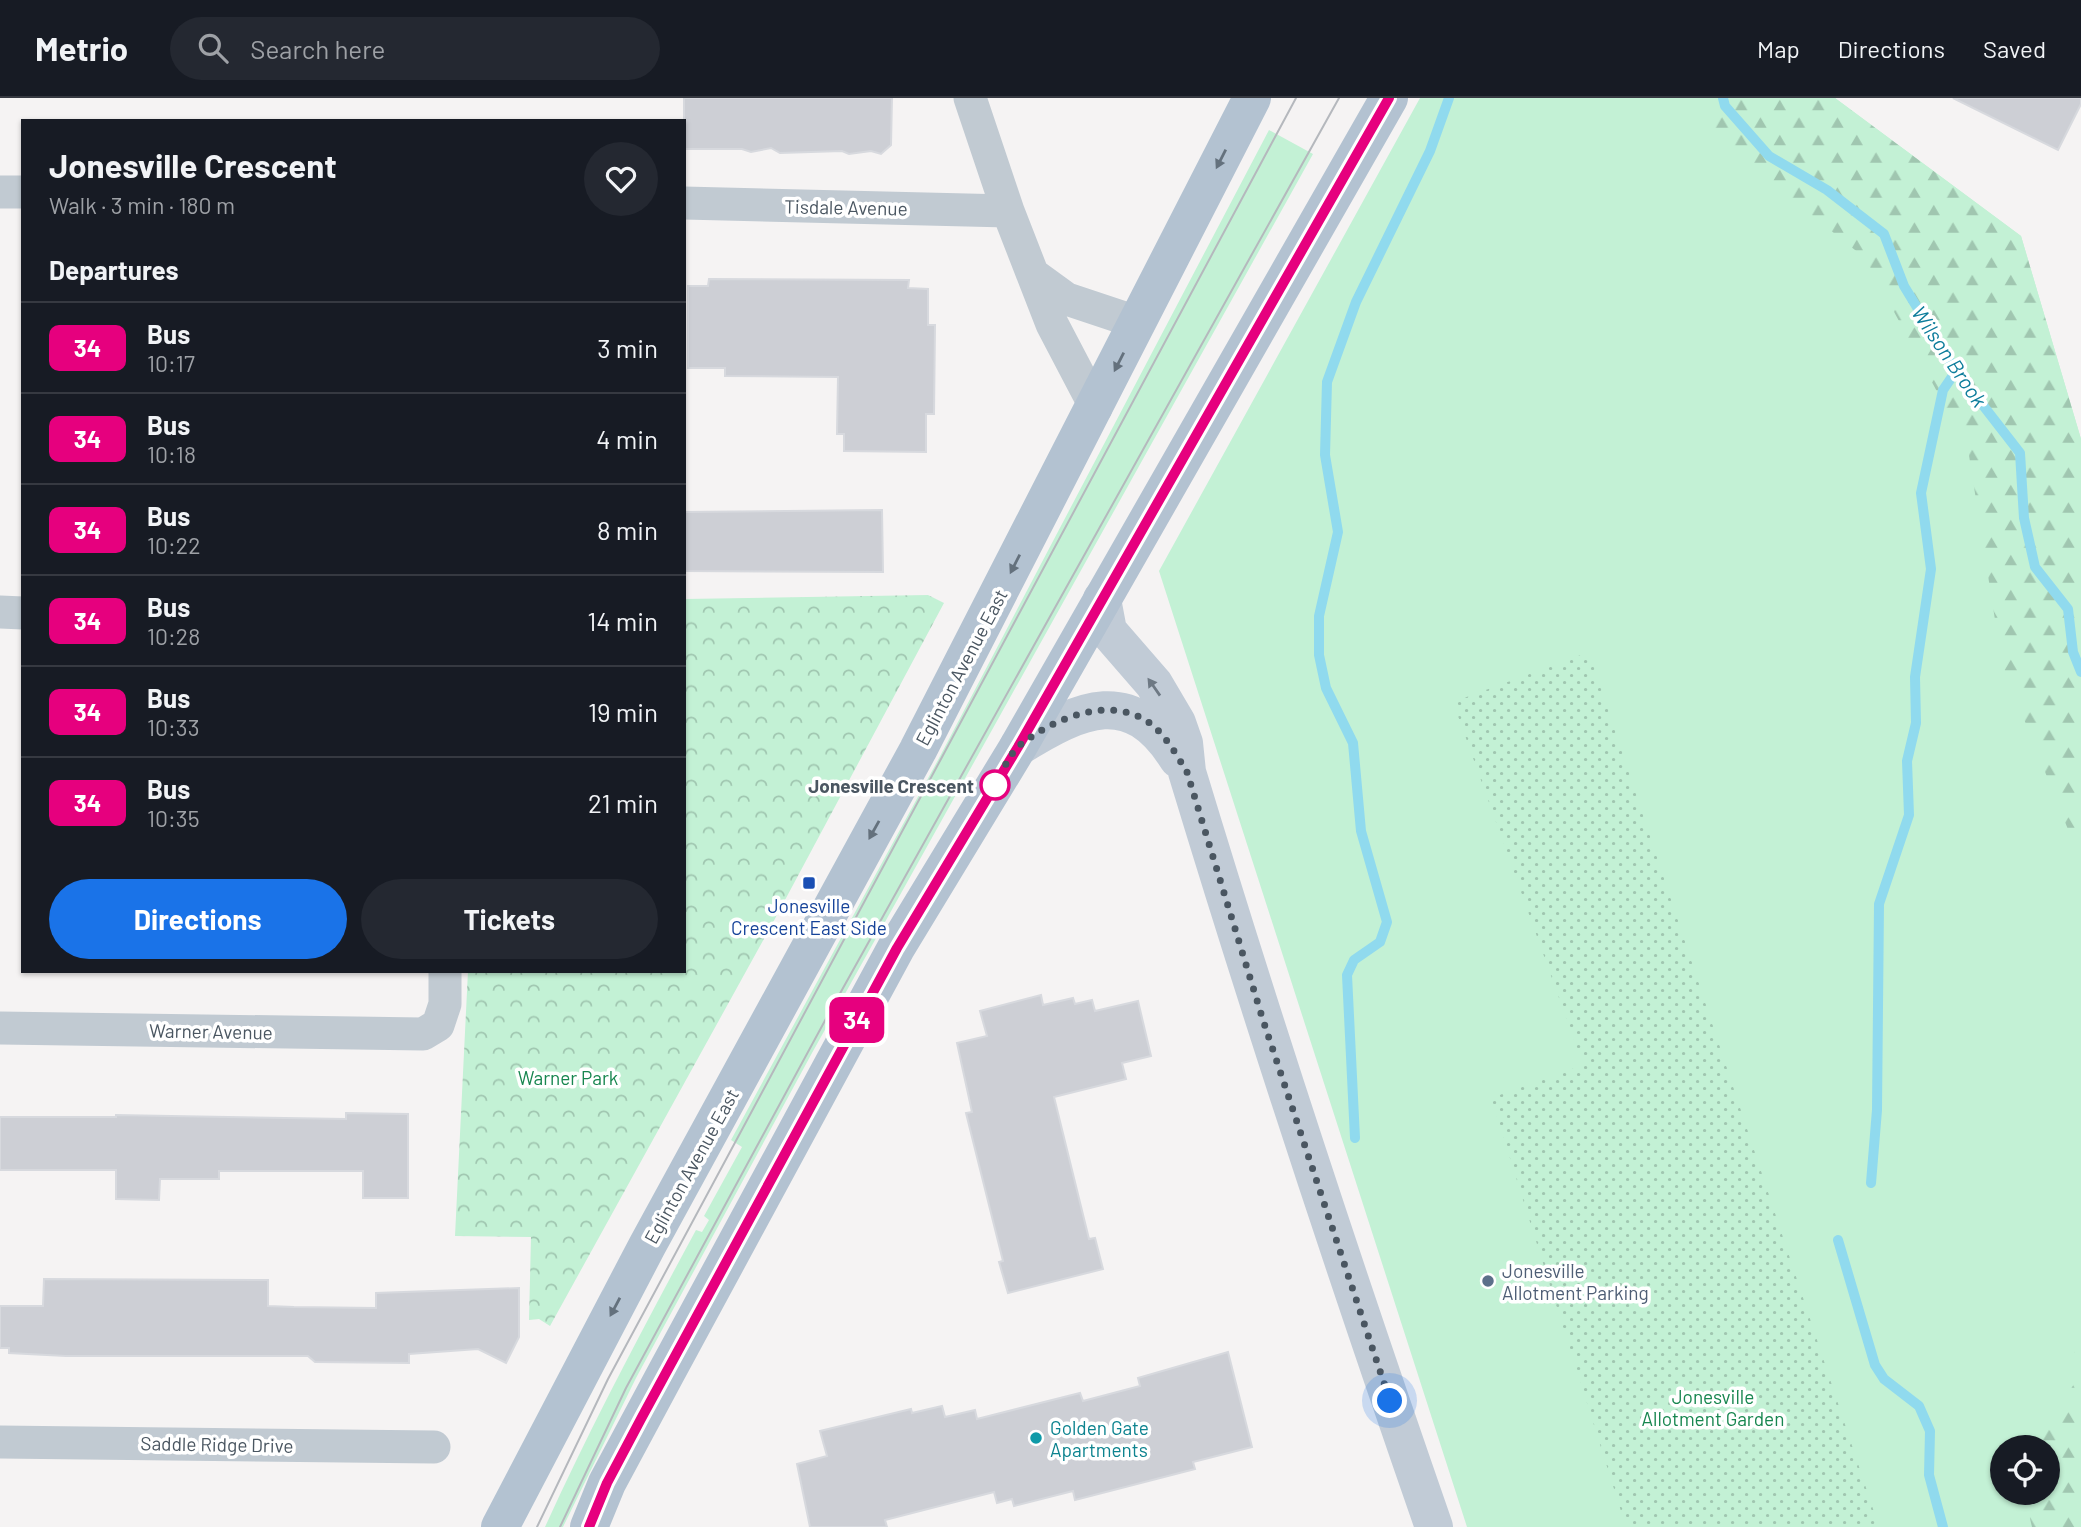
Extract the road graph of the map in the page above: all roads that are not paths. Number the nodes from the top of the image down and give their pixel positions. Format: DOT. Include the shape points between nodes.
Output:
graph roads {
  1 [pos="970,98"];
  2 [pos="1252,98"];
  3 [pos="1389,98"];
  4 [pos="0,192"];
  5 [pos="21,192"];
  6 [pos="686,204"];
  7 [pos="1008,211"];
  8 [pos="1034,275"];
  9 [pos="1139,323"];
  10 [pos="1096,408"];
  11 [pos="1102,599"];
  12 [pos="0,612"];
  13 [pos="21,612"];
  14 [pos="1018,747"];
  15 [pos="1187,772"];
  16 [pos="446,973"];
  17 [pos="0,1028"];
  18 [pos="0,1441"];
  19 [pos="434,1447"];
  20 [pos="500,1527"];
  21 [pos="589,1527"];
  22 [pos="1434,1527"];
  1 -- 7 [label="street"];
  2 -- 9 [label="main road, Eglinton Avenue East, one-way"];
  3 -- 11 [label="main road"];
  4 -- 5 [label="street"];
  6 -- 7 [label="street, Tisdale Avenue"];
  7 -- 8 [label="street"];
  8 -- 9 [label="street" via="1066,299"];
  8 -- 10 [label="street" via="1052,324"];
  9 -- 10 [label="main road, Eglinton Avenue East, one-way"];
  10 -- 20 [label="main road, Eglinton Avenue East, one-way"];
  11 -- 14 [label="main road"];
  15 -- 11 [label="street, one-way" via="1177,723 1154,684 1108,631"];
  12 -- 13 [label="street"];
  14 -- 15 [label="street" via="1076,714 1128,713 1150,723"];
  14 -- 21 [label="main road" via="877,983 607,1483"];
  15 -- 22 [label="street" via="1333,1237"];
  16 -- 17 [label="street, Warner Avenue" via="445,1004 438,1025 423,1034"];
  18 -- 19 [label="street, Saddle Ridge Drive"];
}
